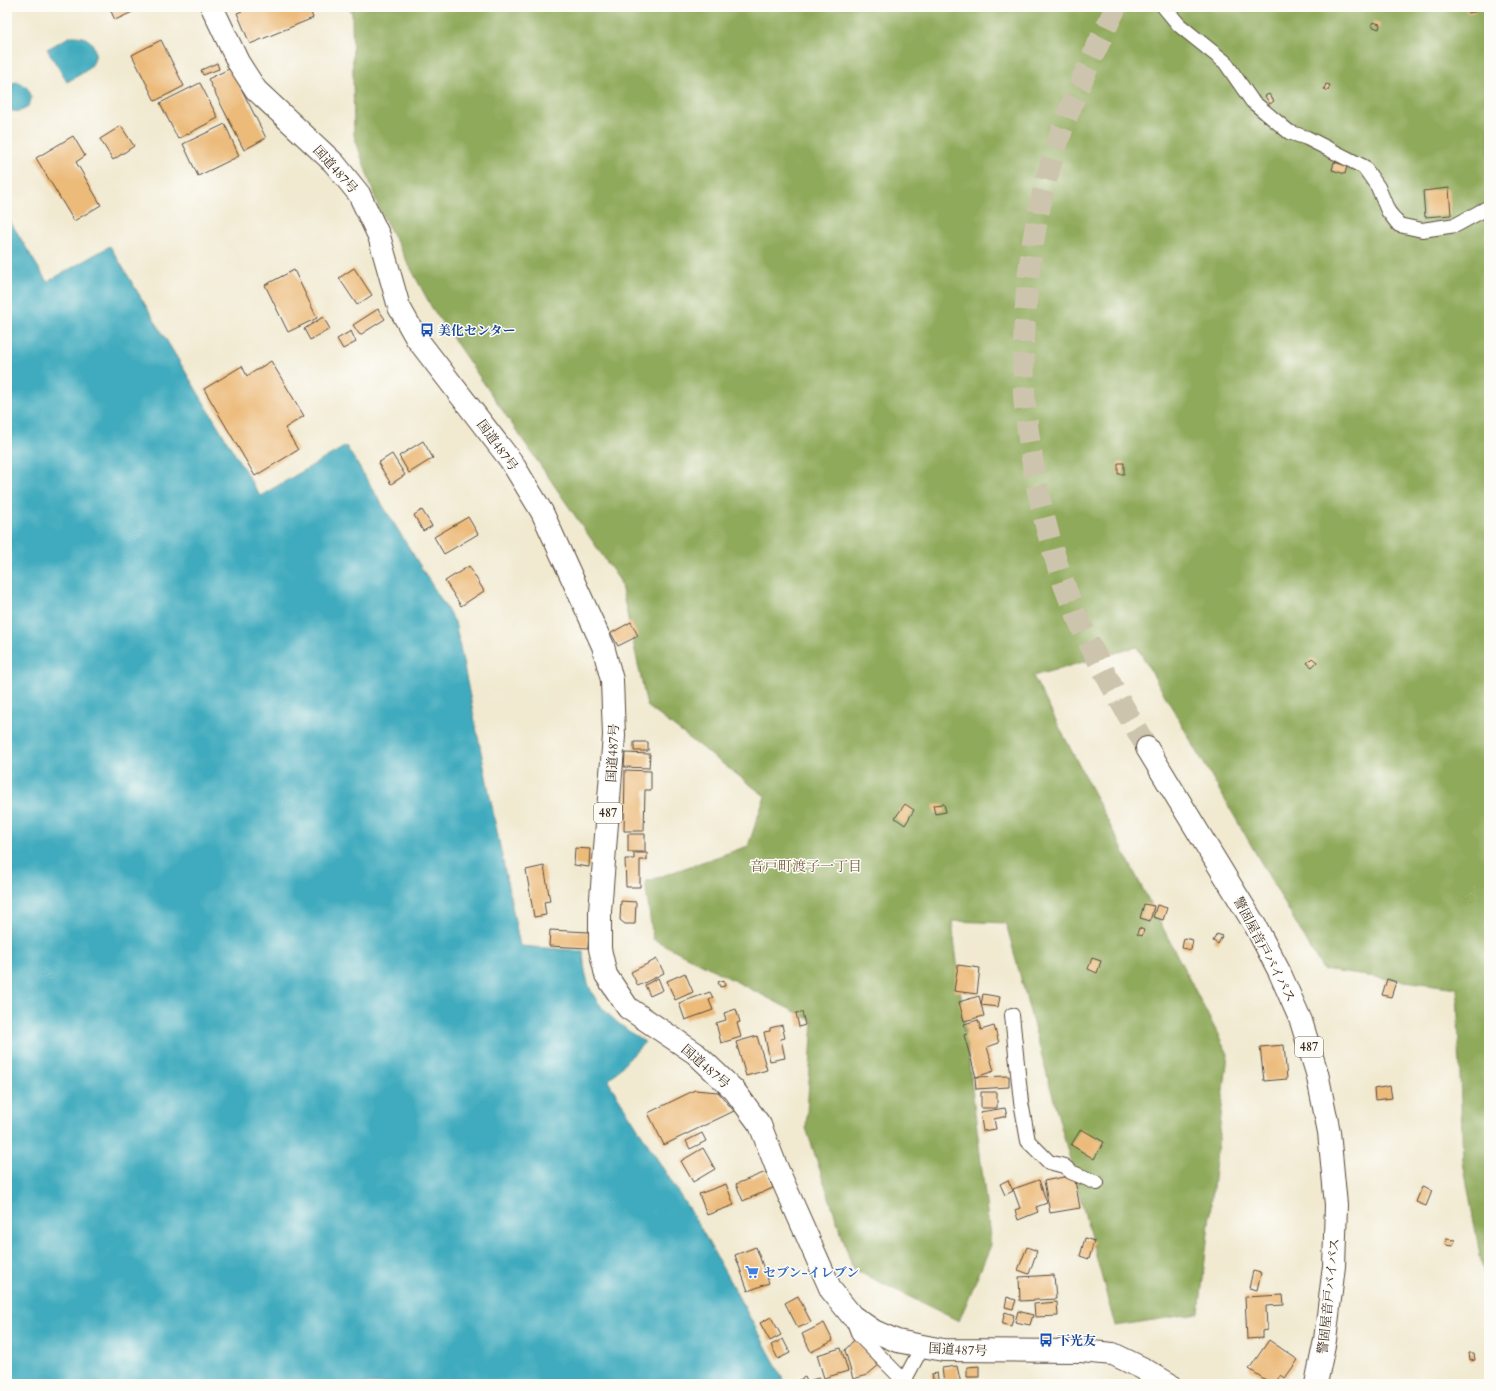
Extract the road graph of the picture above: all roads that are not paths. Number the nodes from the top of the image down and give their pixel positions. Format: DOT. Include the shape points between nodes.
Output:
graph roads {
  1 [pos="212,7"];
  2 [pos="1164,7"];
  3 [pos="1489,207"];
  4 [pos="1147,748"];
  5 [pos="1012,1015"];
  6 [pos="1097,1183"];
  7 [pos="852,1316"];
  8 [pos="922,1347"];
  9 [pos="906,1382"];
  10 [pos="1170,1384"];
  11 [pos="1316,1384"];
  1 -- 7 [label="highway, 国道487号 / 487" via="238,62 256,90 334,163 359,194 379,236 399,307 417,339 511,461 542,512 603,646 612,680 614,736 600,911 600,949 606,975 628,1008 695,1053 734,1090 760,1125 831,1290"];
  2 -- 3 [label="street" via="1179,25 1225,62 1252,101 1289,132 1307,138 1364,167 1378,187 1388,211 1399,225 1422,230 1456,225"];
  4 -- 11 [label="highway, 警固屋音戸バイパス / 487" via="1256,927 1301,1021 1317,1073 1328,1132 1336,1204 1334,1266 1326,1340"];
  5 -- 6 [label="street" via="1020,1102 1028,1141 1049,1162 1064,1166 1071,1172"];
  7 -- 8 [label="highway, 国道487号 / 487" via="874,1331 897,1341"];
  7 -- 9 [label="street" via="859,1335"];
  8 -- 9 [label="street"];
  8 -- 10 [label="highway, 国道487号 / 487" via="943,1350 1082,1351 1112,1354"];
}
